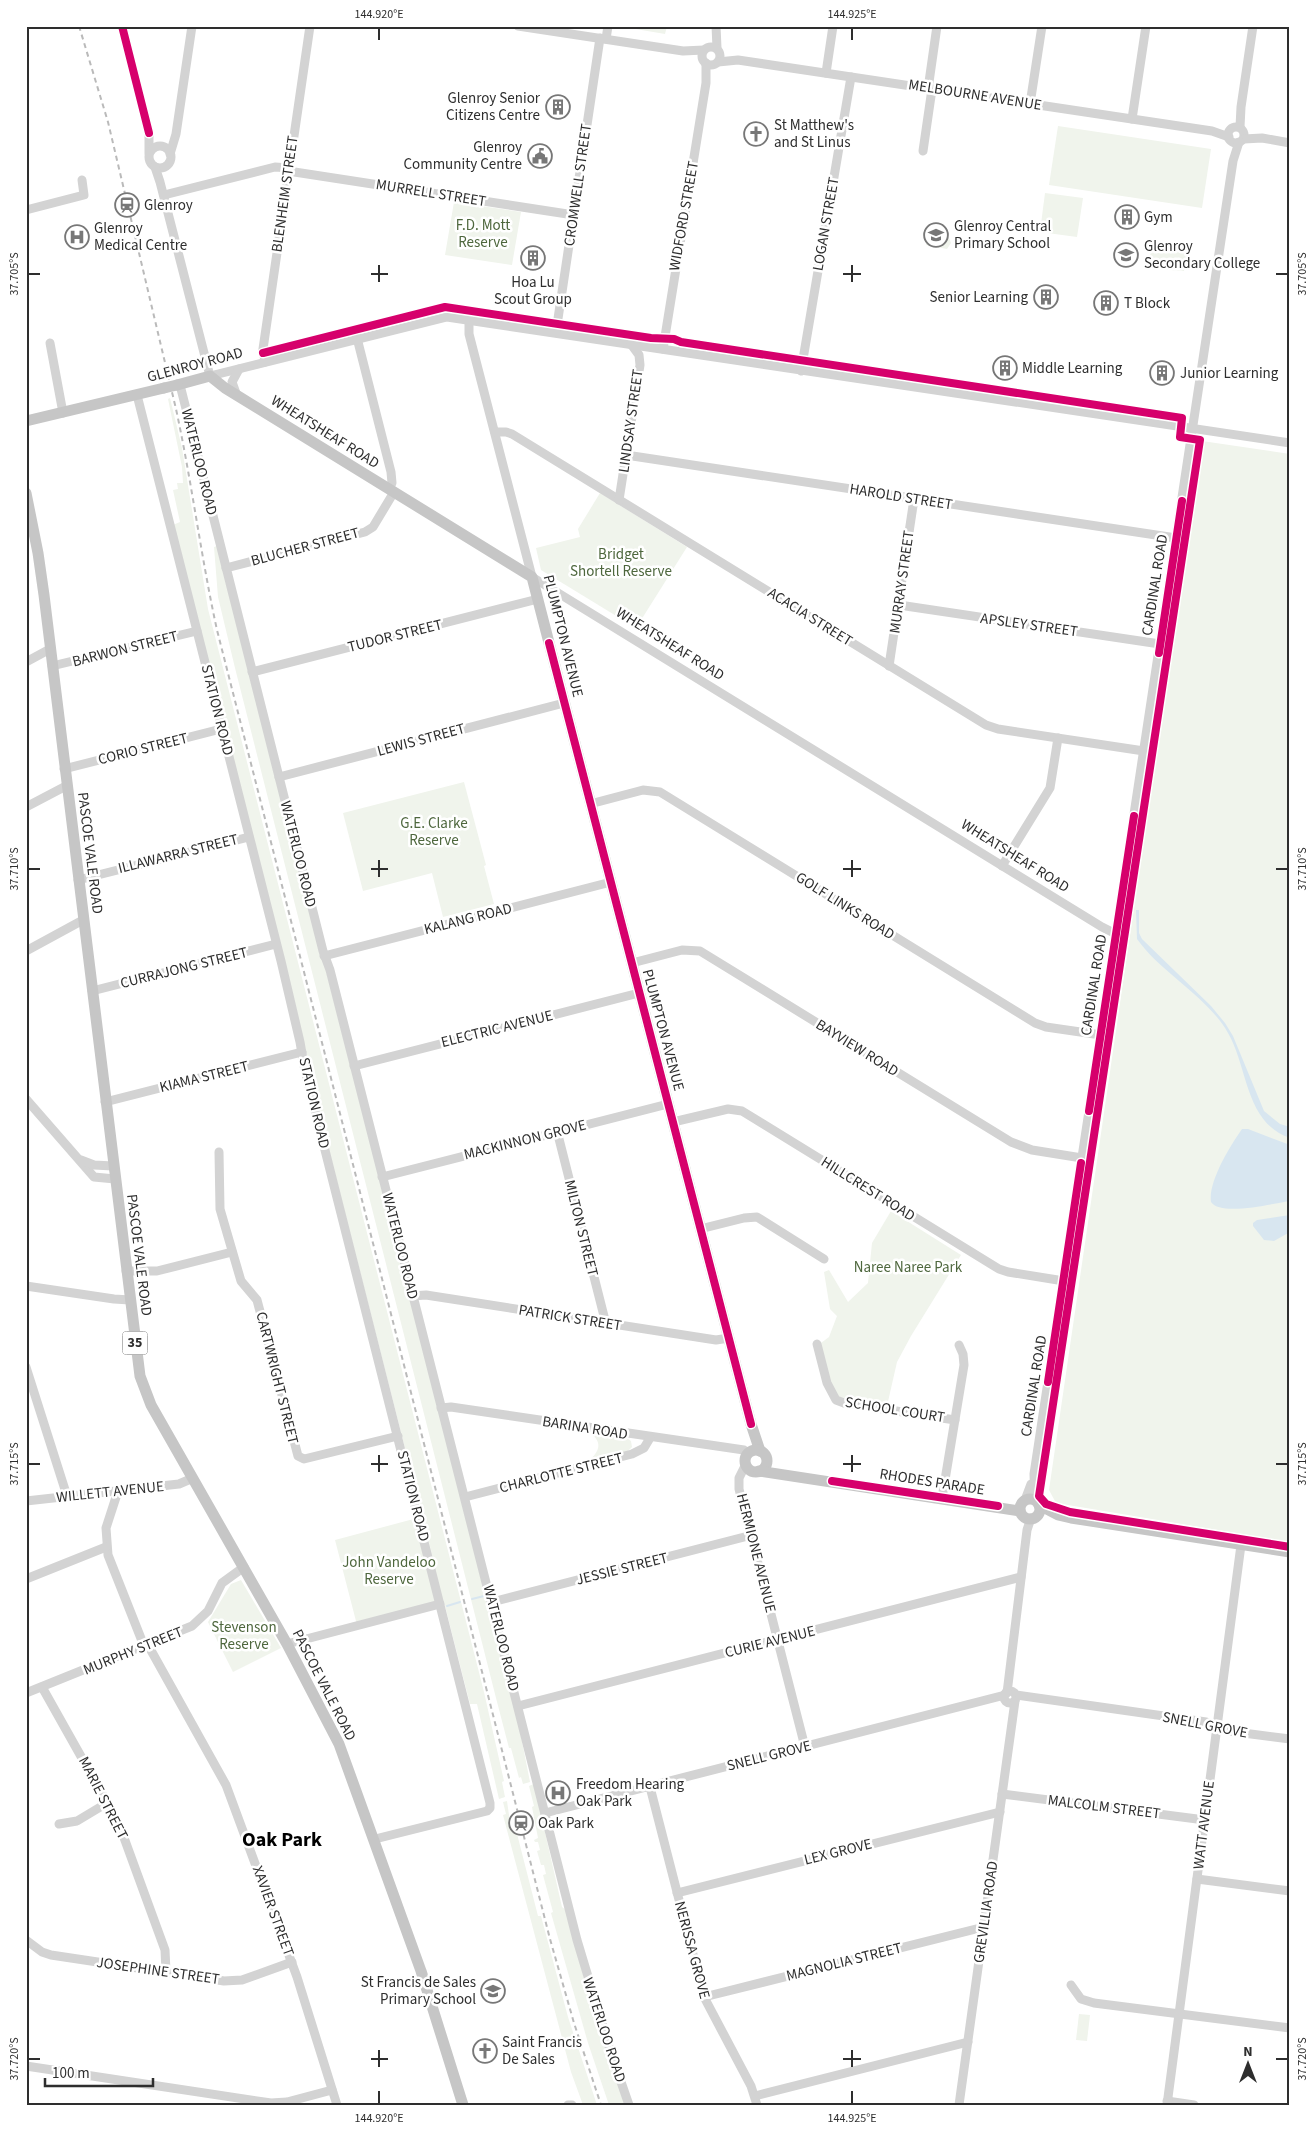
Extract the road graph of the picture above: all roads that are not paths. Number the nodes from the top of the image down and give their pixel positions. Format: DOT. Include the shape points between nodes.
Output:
graph roads {
  1 [pos="122,26"];
  2 [pos="192,26"];
  3 [pos="310,26"];
  4 [pos="518,26"];
  5 [pos="608,26"];
  6 [pos="833,26"];
  7 [pos="937,26"];
  8 [pos="1042,26"];
  9 [pos="1146,26"];
  10 [pos="1253,26"];
  11 [pos="716,27"];
  12 [pos="603,39"];
  13 [pos="711,55"];
  14 [pos="826,73"];
  15 [pos="851,77"];
  16 [pos="930,89"];
  17 [pos="1030,104"];
  18 [pos="1132,119"];
  19 [pos="176,132"];
  20 [pos="149,133"];
  21 [pos="1236,134"];
  22 [pos="1290,142"];
  23 [pos="161,146"];
  24 [pos="923,151"];
  25 [pos="149,152"];
  26 [pos="170,154"];
  27 [pos="155,167"];
  28 [pos="165,167"];
  29 [pos="289,169"];
  30 [pos="82,180"];
  31 [pos="160,182"];
  32 [pos="164,195"];
  33 [pos="26,210"];
  34 [pos="574,215"];
  35 [pos="469,319"];
  36 [pos="556,332"];
  37 [pos="357,338"];
  38 [pos="50,343"];
  39 [pos="631,344"];
  40 [pos="664,349"];
  41 [pos="264,362"];
  42 [pos="239,369"];
  43 [pos="801,370"];
  44 [pos="210,376"];
  45 [pos="179,385"];
  46 [pos="137,395"];
  47 [pos="237,396"];
  48 [pos="63,413"];
  49 [pos="26,421"];
  50 [pos="1192,428"];
  51 [pos="495,432"];
  52 [pos="1290,443"];
  53 [pos="626,455"];
  54 [pos="391,490"];
  55 [pos="26,493"];
  56 [pos="914,499"];
  57 [pos="619,500"];
  58 [pos="29,516"];
  59 [pos="1176,538"];
  60 [pos="226,568"];
  61 [pos="532,577"];
  62 [pos="538,599"];
  63 [pos="899,605"];
  64 [pos="197,630"];
  65 [pos="1160,644"];
  66 [pos="50,650"];
  67 [pos="26,662"];
  68 [pos="52,666"];
  69 [pos="889,666"];
  70 [pos="252,672"];
  71 [pos="564,704"];
  72 [pos="221,729"];
  73 [pos="1058,738"];
  74 [pos="1144,751"];
  75 [pos="64,769"];
  76 [pos="279,777"];
  77 [pos="66,786"];
  78 [pos="590,804"];
  79 [pos="26,807"];
  80 [pos="249,836"];
  81 [pos="1002,866"];
  82 [pos="78,880"];
  83 [pos="611,882"];
  84 [pos="83,920"];
  85 [pos="1116,934"];
  86 [pos="276,944"];
  87 [pos="26,951"];
  88 [pos="324,956"];
  89 [pos="632,963"];
  90 [pos="92,991"];
  91 [pos="639,993"];
  92 [pos="1101,1035"];
  93 [pos="302,1052"];
  94 [pos="354,1066"];
  95 [pos="26,1099"];
  96 [pos="106,1102"];
  97 [pos="668,1104"];
  98 [pos="673,1122"];
  99 [pos="557,1131"];
  100 [pos="219,1152"];
  101 [pos="78,1158"];
  102 [pos="1082,1158"];
  103 [pos="113,1166"];
  104 [pos="382,1177"];
  105 [pos="115,1179"];
  106 [pos="700,1229"];
  107 [pos="232,1252"];
  108 [pos="824,1259"];
  109 [pos="126,1271"];
  110 [pos="1064,1281"];
  111 [pos="26,1286"];
  112 [pos="412,1296"];
  113 [pos="130,1300"];
  114 [pos="606,1324"];
  115 [pos="729,1338"];
  116 [pos="817,1344"];
  117 [pos="959,1345"];
  118 [pos="26,1367"];
  119 [pos="441,1408"];
  120 [pos="955,1420"];
  121 [pos="398,1436"];
  122 [pos="650,1438"];
  123 [pos="753,1460"];
  124 [pos="193,1478"];
  125 [pos="118,1491"];
  126 [pos="67,1496"];
  127 [pos="465,1497"];
  128 [pos="942,1498"];
  129 [pos="26,1501"];
  130 [pos="1029,1508"];
  131 [pos="752,1535"];
  132 [pos="1241,1544"];
  133 [pos="106,1547"];
  134 [pos="1290,1552"];
  135 [pos="244,1567"];
  136 [pos="1022,1578"];
  137 [pos="26,1579"];
  138 [pos="492,1602"];
  139 [pos="440,1604"];
  140 [pos="778,1640"];
  141 [pos="287,1644"];
  142 [pos="146,1646"];
  143 [pos="42,1687"];
  144 [pos="26,1693"];
  145 [pos="1010,1697"];
  146 [pos="518,1706"];
  147 [pos="1217,1726"];
  148 [pos="1290,1739"];
  149 [pos="805,1747"];
  150 [pos="650,1786"];
  151 [pos="1002,1794"];
  152 [pos="108,1804"];
  153 [pos="1000,1812"];
  154 [pos="545,1813"];
  155 [pos="1205,1820"];
  156 [pos="59,1824"];
  157 [pos="375,1839"];
  158 [pos="1197,1879"];
  159 [pos="1290,1891"];
  160 [pos="677,1893"];
  161 [pos="984,1927"];
  162 [pos="26,1940"];
  163 [pos="292,1962"];
  164 [pos="166,1972"];
  165 [pos="1071,1985"];
  166 [pos="704,1997"];
  167 [pos="1179,2014"];
  168 [pos="1290,2028"];
  169 [pos="968,2042"];
  170 [pos="26,2066"];
  171 [pos="332,2090"];
  172 [pos="756,2100"];
  173 [pos="1167,2103"];
  174 [pos="959,2104"];
  175 [pos="337,2105"];
  176 [pos="463,2105"];
  177 [pos="629,2105"];
  178 [pos="969,2105"];
  179 [pos="1194,2105"];
  1 -- 20 [label="street"];
  2 -- 19 [label="street"];
  3 -- 29 [label="street, BLENHEIM STREET"];
  4 -- 12 [label="street, MELBOURNE AVENUE"];
  5 -- 12 [label="street, CROMWELL STREET"];
  6 -- 14 [label="street"];
  7 -- 16 [label="street"];
  8 -- 17 [label="street"];
  9 -- 18 [label="street"];
  10 -- 21 [label="street, CARDINAL ROAD"];
  11 -- 13 [label="street, WIDFORD STREET"];
  12 -- 13 [label="street, MELBOURNE AVENUE"];
  12 -- 34 [label="street, CROMWELL STREET"];
  13 -- 14 [label="street, MELBOURNE AVENUE"];
  13 -- 40 [label="street, WIDFORD STREET"];
  14 -- 15 [label="street, MELBOURNE AVENUE"];
  15 -- 16 [label="street, MELBOURNE AVENUE"];
  15 -- 43 [label="street, LOGAN STREET"];
  16 -- 17 [label="street, MELBOURNE AVENUE"];
  16 -- 24 [label="street"];
  17 -- 18 [label="street, MELBOURNE AVENUE"];
  18 -- 21 [label="street, MELBOURNE AVENUE"];
  19 -- 23 [label="street" via="171,141"];
  19 -- 26 [label="street"];
  20 -- 23 [label="street"];
  20 -- 25 [label="street"];
  21 -- 22 [label="street, MELBOURNE AVENUE"];
  21 -- 50 [label="street, CARDINAL ROAD"];
  23 -- 25 [label="street"];
  23 -- 26 [label="street"];
  25 -- 27 [label="street" via="149,159"];
  26 -- 28 [label="street" via="170,161"];
  27 -- 28 [label="street"];
  27 -- 31 [label="street"];
  28 -- 31 [label="street"];
  29 -- 32 [label="street, MURRELL STREET" via="275,167"];
  29 -- 34 [label="street, MURRELL STREET"];
  29 -- 41 [label="street, BLENHEIM STREET" via="263,348"];
  30 -- 33 [label="street" via="84,195"];
  31 -- 32 [label="street"];
  32 -- 44 [label="street"];
  34 -- 36 [label="street, CROMWELL STREET"];
  35 -- 36 [label="street, GLENROY ROAD"];
  35 -- 37 [label="street, GLENROY ROAD" via="439,318"];
  35 -- 51 [label="street, PLUMPTON AVENUE" via="469,334"];
  36 -- 39 [label="street, GLENROY ROAD"];
  37 -- 41 [label="street, GLENROY ROAD"];
  37 -- 54 [label="street" via="391,472"];
  38 -- 48 [label="street"];
  39 -- 40 [label="street, GLENROY ROAD"];
  39 -- 53 [label="street, LINDSAY STREET" via="639,355 640,365"];
  40 -- 43 [label="street, GLENROY ROAD"];
  41 -- 42 [label="street, GLENROY ROAD"];
  42 -- 44 [label="street, GLENROY ROAD"];
  42 -- 47 [label="street" via="232,382"];
  43 -- 50 [label="street, GLENROY ROAD"];
  44 -- 45 [label="main road, GLENROY ROAD"];
  44 -- 47 [label="main road, WHEATSHEAF ROAD"];
  45 -- 46 [label="main road, GLENROY ROAD, bridge"];
  45 -- 60 [label="street, WATERLOO ROAD"];
  46 -- 48 [label="main road, GLENROY ROAD"];
  46 -- 64 [label="street, STATION ROAD"];
  47 -- 54 [label="main road, WHEATSHEAF ROAD"];
  48 -- 49 [label="main road, GLENROY ROAD"];
  50 -- 52 [label="street, GLENROY ROAD"];
  50 -- 59 [label="street, CARDINAL ROAD"];
  51 -- 57 [label="street, ACACIA STREET" via="508,432"];
  51 -- 61 [label="street, PLUMPTON AVENUE"];
  53 -- 56 [label="street, HAROLD STREET"];
  53 -- 57 [label="street, LINDSAY STREET"];
  54 -- 60 [label="street, BLUCHER STREET" via="373,527 365,532"];
  54 -- 61 [label="main road, WHEATSHEAF ROAD"];
  55 -- 58 [label="main road, PASCOE VALE ROAD / 35"];
  56 -- 59 [label="street, HAROLD STREET"];
  56 -- 63 [label="street, MURRAY STREET"];
  57 -- 69 [label="street, ACACIA STREET"];
  58 -- 66 [label="main road, PASCOE VALE ROAD / 35" via="38,553"];
  59 -- 65 [label="street, CARDINAL ROAD"];
  60 -- 70 [label="street, WATERLOO ROAD"];
  61 -- 62 [label="main road, PLUMPTON AVENUE"];
  61 -- 81 [label="street, WHEATSHEAF ROAD"];
  62 -- 70 [label="street, TUDOR STREET"];
  62 -- 71 [label="main road, PLUMPTON AVENUE"];
  63 -- 65 [label="street, APSLEY STREET"];
  63 -- 69 [label="street, MURRAY STREET"];
  64 -- 68 [label="street, BARWON STREET"];
  64 -- 72 [label="street, STATION ROAD"];
  65 -- 74 [label="street, CARDINAL ROAD"];
  66 -- 67 [label="street"];
  66 -- 68 [label="main road, PASCOE VALE ROAD / 35"];
  68 -- 75 [label="main road, PASCOE VALE ROAD / 35"];
  69 -- 73 [label="street, ACACIA STREET" via="991,728"];
  70 -- 76 [label="street, WATERLOO ROAD"];
  71 -- 76 [label="street, LEWIS STREET"];
  71 -- 78 [label="main road, PLUMPTON AVENUE"];
  72 -- 75 [label="street, CORIO STREET"];
  72 -- 80 [label="street, STATION ROAD"];
  73 -- 74 [label="street, ACACIA STREET"];
  73 -- 81 [label="street" via="1050,788"];
  74 -- 85 [label="street, CARDINAL ROAD"];
  75 -- 77 [label="main road, PASCOE VALE ROAD / 35"];
  76 -- 88 [label="street, WATERLOO ROAD"];
  77 -- 79 [label="street"];
  77 -- 82 [label="main road, PASCOE VALE ROAD / 35"];
  78 -- 83 [label="main road, PLUMPTON AVENUE"];
  78 -- 92 [label="street, GOLF LINKS ROAD" via="642,790 660,792 1035,1023"];
  80 -- 82 [label="street, ILLAWARRA STREET"];
  80 -- 86 [label="street, STATION ROAD"];
  81 -- 85 [label="street, WHEATSHEAF ROAD"];
  82 -- 84 [label="main road, PASCOE VALE ROAD / 35"];
  83 -- 88 [label="street, KALANG ROAD"];
  83 -- 89 [label="main road, PLUMPTON AVENUE"];
  84 -- 87 [label="street"];
  84 -- 90 [label="main road, PASCOE VALE ROAD / 35"];
  85 -- 92 [label="street, CARDINAL ROAD"];
  86 -- 90 [label="street, CURRAJONG STREET"];
  86 -- 93 [label="street, STATION ROAD"];
  88 -- 94 [label="street, WATERLOO ROAD"];
  89 -- 91 [label="main road, PLUMPTON AVENUE"];
  89 -- 102 [label="street, BAYVIEW ROAD" via="682,950 700,951 1018,1146"];
  90 -- 96 [label="main road, PASCOE VALE ROAD / 35"];
  91 -- 94 [label="street, ELECTRIC AVENUE"];
  91 -- 97 [label="main road, PLUMPTON AVENUE"];
  92 -- 102 [label="street, CARDINAL ROAD"];
  93 -- 96 [label="street, KIAMA STREET"];
  93 -- 121 [label="street, STATION ROAD"];
  94 -- 104 [label="street, WATERLOO ROAD"];
  95 -- 101 [label="street"];
  96 -- 103 [label="main road, PASCOE VALE ROAD / 35"];
  97 -- 98 [label="main road, PLUMPTON AVENUE"];
  97 -- 99 [label="street, MACKINNON GROVE"];
  98 -- 106 [label="main road, PLUMPTON AVENUE"];
  98 -- 110 [label="street, HILLCREST ROAD" via="728,1109 742,1111 999,1269"];
  99 -- 104 [label="street, MACKINNON GROVE"];
  99 -- 114 [label="street, MILTON STREET"];
  100 -- 107 [label="street" via="220,1209"];
  101 -- 103 [label="street" via="89,1164"];
  101 -- 105 [label="street" via="94,1177"];
  102 -- 110 [label="street, CARDINAL ROAD"];
  103 -- 105 [label="main road, PASCOE VALE ROAD / 35"];
  104 -- 112 [label="street, WATERLOO ROAD"];
  105 -- 109 [label="main road, PASCOE VALE ROAD / 35"];
  106 -- 108 [label="street" via="756,1217"];
  106 -- 115 [label="main road, PLUMPTON AVENUE"];
  107 -- 109 [label="street" via="157,1271"];
  107 -- 121 [label="street, CARTWRIGHT STREET" via="241,1281 257,1300 299,1457 304,1459"];
  109 -- 113 [label="main road, PASCOE VALE ROAD / 35"];
  110 -- 130 [label="street, CARDINAL ROAD"];
  111 -- 113 [label="street"];
  112 -- 114 [label="street, PATRICK STREET" via="426,1295"];
  112 -- 119 [label="street, WATERLOO ROAD"];
  113 -- 124 [label="main road, PASCOE VALE ROAD / 35" via="138,1368 145,1392"];
  114 -- 115 [label="street, PATRICK STREET" via="716,1340"];
  115 -- 123 [label="main road, PLUMPTON AVENUE" via="751,1424"];
  116 -- 120 [label="street, SCHOOL COURT" via="827,1383 836,1400"];
  117 -- 120 [label="street" via="964,1365"];
  118 -- 126 [label="street"];
  119 -- 122 [label="street, BARINA ROAD"];
  119 -- 127 [label="street, WATERLOO ROAD"];
  120 -- 128 [label="street"];
  121 -- 139 [label="street, STATION ROAD"];
  122 -- 123 [label="street, BARINA ROAD" via="728,1450"];
  122 -- 127 [label="street, CHARLOTTE STREET" via="644,1448 632,1454"];
  123 -- 128 [label="main road, RHODES PARADE" via="790,1475"];
  123 -- 131 [label="street, HERMIONE AVENUE" via="740,1476 739,1489"];
  124 -- 125 [label="street, WILLETT AVENUE" via="179,1484"];
  124 -- 135 [label="main road, PASCOE VALE ROAD / 35"];
  125 -- 126 [label="street, WILLETT AVENUE"];
  125 -- 133 [label="street, XAVIER STREET" via="106,1528"];
  126 -- 129 [label="street, WILLETT AVENUE"];
  127 -- 138 [label="street, WATERLOO ROAD"];
  128 -- 130 [label="main road, RHODES PARADE"];
  130 -- 132 [label="main road, RHODES PARADE"];
  130 -- 136 [label="street, GREVILLIA ROAD"];
  131 -- 138 [label="street, JESSIE STREET"];
  131 -- 140 [label="street, HERMIONE AVENUE"];
  132 -- 134 [label="main road, RHODES PARADE"];
  132 -- 147 [label="street, WATT AVENUE"];
  133 -- 137 [label="street"];
  133 -- 142 [label="street, XAVIER STREET"];
  135 -- 141 [label="main road, PASCOE VALE ROAD / 35"];
  135 -- 142 [label="street, MURPHY STREET" via="222,1583 208,1611 198,1622"];
  136 -- 140 [label="street, CURIE AVENUE"];
  136 -- 145 [label="street, GREVILLIA ROAD" via="1009,1676"];
  138 -- 146 [label="street, WATERLOO ROAD"];
  139 -- 141 [label="street"];
  139 -- 157 [label="street, STATION ROAD" via="490,1806 487,1811"];
  140 -- 146 [label="street, CURIE AVENUE"];
  140 -- 149 [label="street, HERMIONE AVENUE"];
  141 -- 157 [label="main road, PASCOE VALE ROAD / 35" via="339,1744"];
  142 -- 143 [label="street, MURPHY STREET"];
  142 -- 163 [label="street, XAVIER STREET" via="221,1772"];
  143 -- 144 [label="street, MURPHY STREET"];
  143 -- 152 [label="street, MARIE STREET"];
  145 -- 147 [label="street, SNELL GROVE" via="1199,1720"];
  145 -- 149 [label="street, SNELL GROVE"];
  145 -- 151 [label="street, GREVILLIA ROAD" via="1012,1719"];
  146 -- 154 [label="street, WATERLOO ROAD"];
  147 -- 148 [label="street, SNELL GROVE" via="1228,1731"];
  147 -- 155 [label="street, WATT AVENUE"];
  149 -- 150 [label="street, SNELL GROVE"];
  150 -- 154 [label="street, SNELL GROVE"];
  150 -- 160 [label="street, NERISSA GROVE"];
  151 -- 153 [label="street, GREVILLIA ROAD"];
  151 -- 155 [label="street, MALCOLM STREET"];
  152 -- 156 [label="street" via="77,1821"];
  152 -- 164 [label="street, MARIE STREET" via="126,1842 165,1950"];
  153 -- 160 [label="street, LEX GROVE"];
  153 -- 161 [label="street, GREVILLIA ROAD"];
  154 -- 177 [label="street, WATERLOO ROAD" via="593,1997"];
  155 -- 158 [label="street, WATT AVENUE"];
  157 -- 176 [label="main road, PASCOE VALE ROAD / 35" via="422,1972"];
  158 -- 159 [label="street"];
  158 -- 167 [label="street, WATT AVENUE"];
  160 -- 166 [label="street, NERISSA GROVE"];
  161 -- 166 [label="street, MAGNOLIA STREET"];
  161 -- 169 [label="street, GREVILLIA ROAD"];
  162 -- 164 [label="street, JOSEPHINE STREET" via="51,1955"];
  163 -- 164 [label="street, JOSEPHINE STREET" via="235,1981"];
  163 -- 171 [label="street, XAVIER STREET"];
  165 -- 167 [label="street" via="1086,2001"];
  166 -- 172 [label="street, NERISSA GROVE"];
  167 -- 168 [label="street"];
  167 -- 173 [label="street, WATT AVENUE"];
  169 -- 172 [label="street"];
  169 -- 174 [label="street, GREVILLIA ROAD"];
  170 -- 171 [label="street" via="271,2103"];
  171 -- 175 [label="street, XAVIER STREET"];
  173 -- 179 [label="street"];
  174 -- 178 [label="street"];
}
